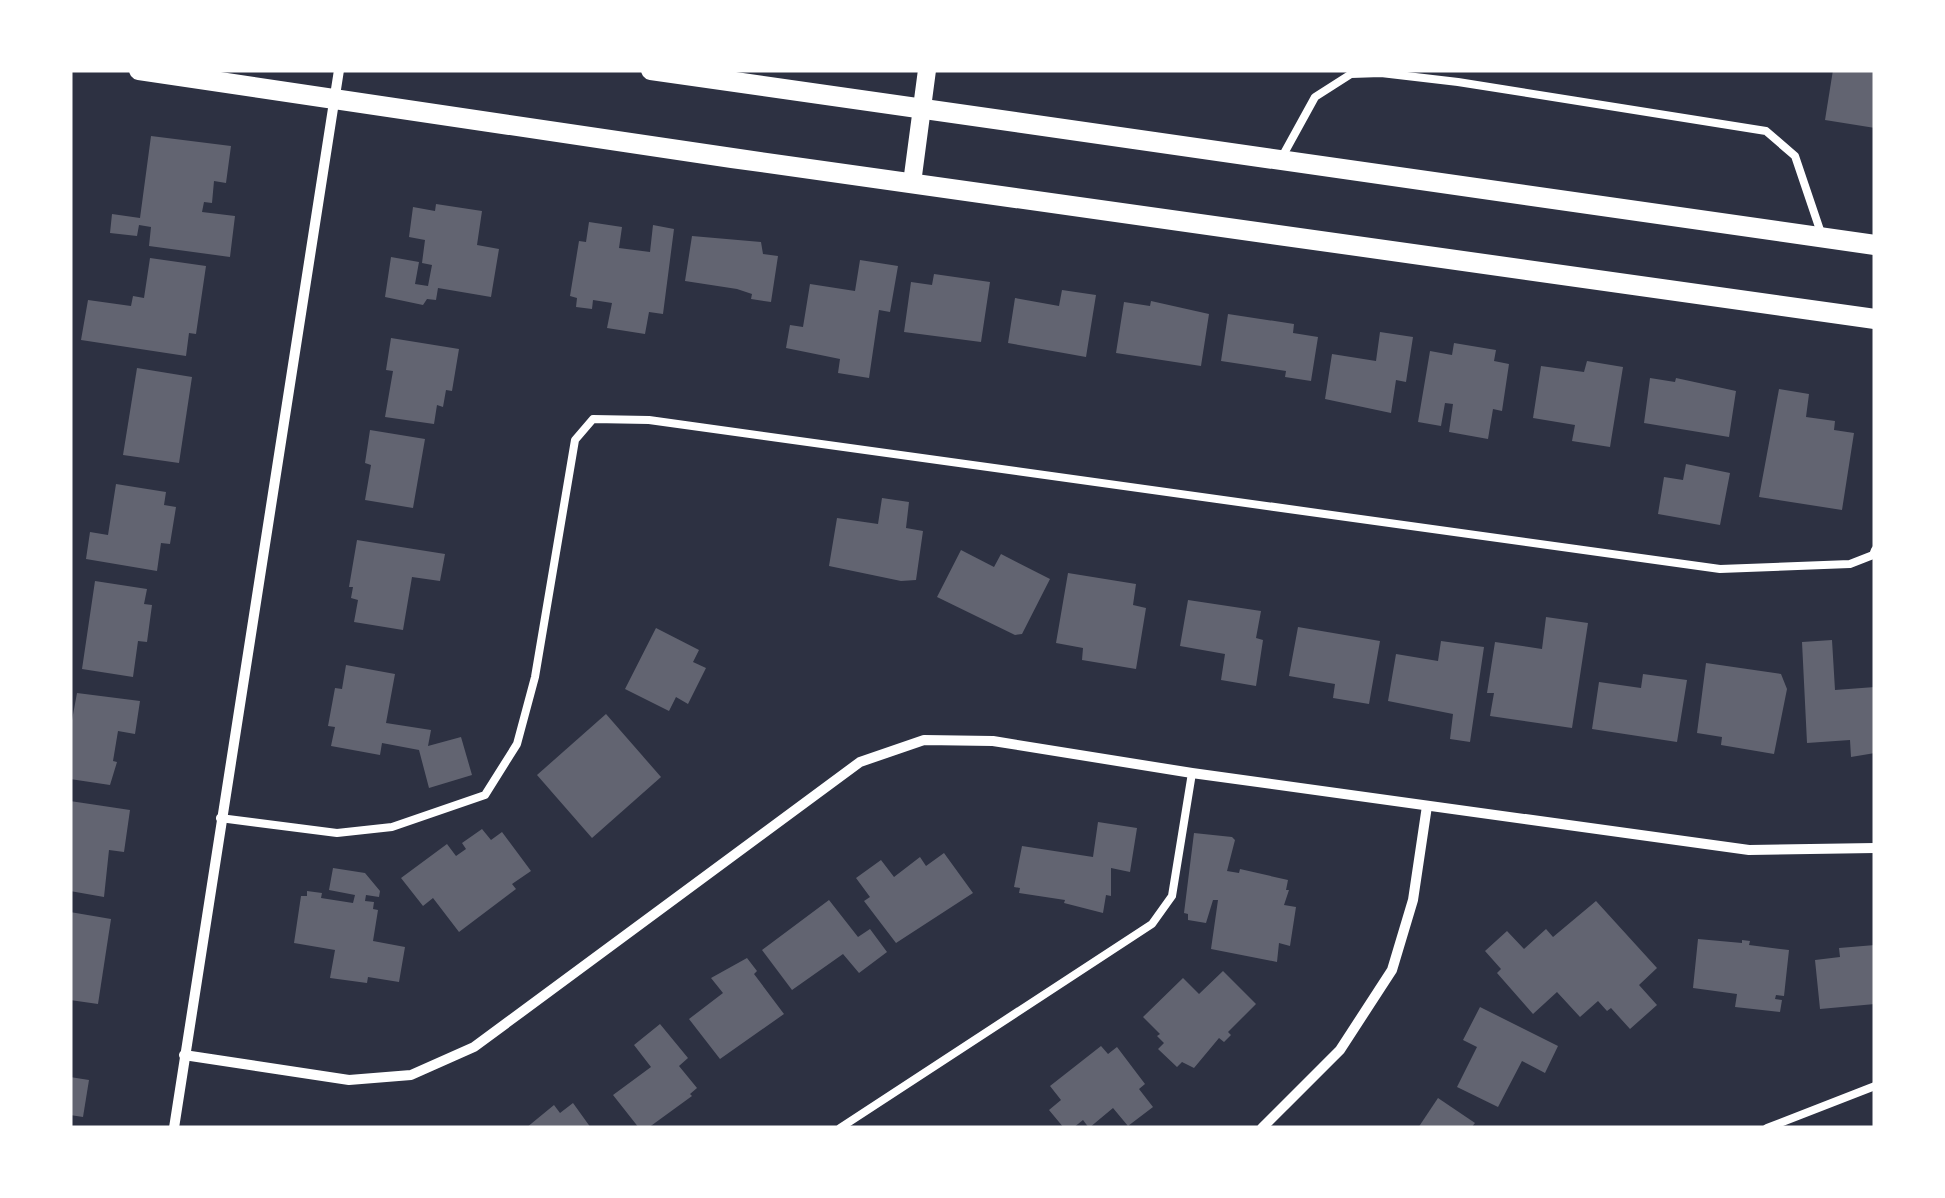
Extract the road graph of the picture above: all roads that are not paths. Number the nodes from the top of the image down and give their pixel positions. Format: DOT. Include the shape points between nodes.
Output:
graph roads {
  1 [pos="139,70"];
  2 [pos="339,70"];
  3 [pos="651,70"];
  4 [pos="927,70"];
  5 [pos="335,98"];
  6 [pos="921,110"];
  7 [pos="1280,161"];
  8 [pos="912,183"];
  9 [pos="1823,238"];
  10 [pos="1875,245"];
  11 [pos="1875,319"];
  12 [pos="1875,550"];
  13 [pos="1192,773"];
  14 [pos="1428,806"];
  15 [pos="220,818"];
  16 [pos="1875,848"];
  17 [pos="184,1055"];
  18 [pos="1875,1086"];
  19 [pos="174,1128"];
  20 [pos="840,1128"];
  21 [pos="1262,1128"];
  22 [pos="1767,1128"];
  1 -- 5 [label="main road"];
  2 -- 5 [label="street"];
  3 -- 6 [label="main road"];
  4 -- 6 [label="street"];
  5 -- 8 [label="main road"];
  5 -- 15 [label="street"];
  6 -- 7 [label="main road"];
  6 -- 8 [label="street"];
  7 -- 9 [label="main road"];
  7 -- 9 [label="lane" via="1315,97 1351,74 1458,82 1766,131 1795,156"];
  8 -- 11 [label="main road"];
  9 -- 10 [label="main road"];
  12 -- 15 [label="lane" via="1850,564 1720,568 649,420 592,419 576,440 517,744 485,795 392,827 337,833"];
  13 -- 14 [label="street"];
  13 -- 17 [label="street" via="993,741 924,740 860,762 474,1047 411,1075 349,1080"];
  13 -- 20 [label="lane" via="1172,896 1152,924"];
  14 -- 16 [label="street" via="1749,850"];
  14 -- 21 [label="street" via="1413,900 1392,970 1340,1050"];
  15 -- 17 [label="street"];
  17 -- 19 [label="street"];
  18 -- 22 [label="lane"];
}
